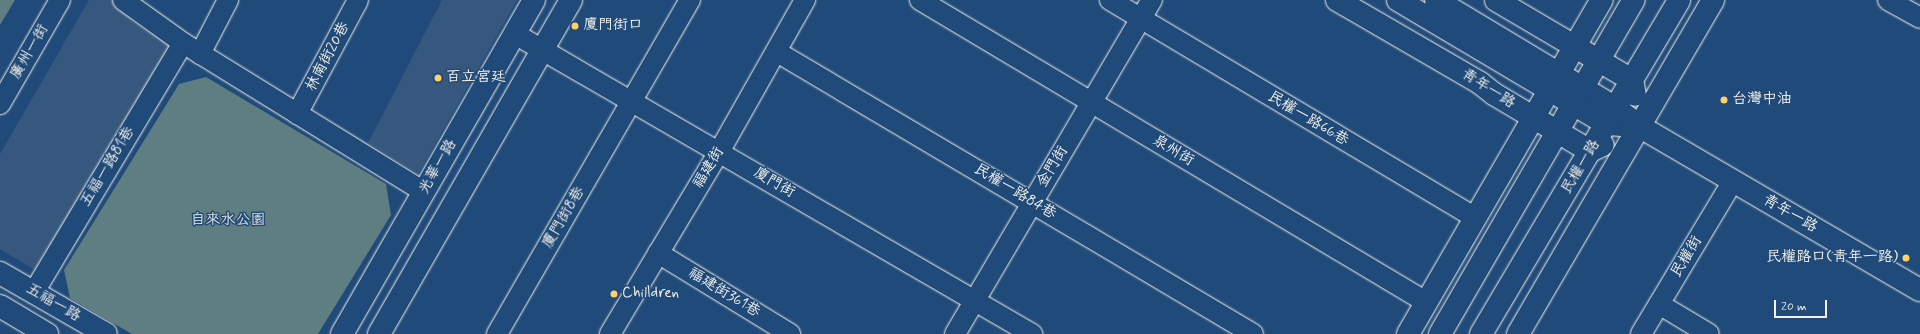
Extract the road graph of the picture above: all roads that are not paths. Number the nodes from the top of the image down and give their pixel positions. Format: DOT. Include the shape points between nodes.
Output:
graph roads {
  1 [pos="60,0"];
  2 [pos="123,0"];
  3 [pos="228,0"];
  4 [pos="358,0"];
  5 [pos="534,0"];
  6 [pos="571,0"];
  7 [pos="690,0"];
  8 [pos="805,0"];
  9 [pos="920,0"];
  10 [pos="1110,0"];
  11 [pos="1152,0"];
  12 [pos="1337,0"];
  13 [pos="1398,0"];
  14 [pos="1436,0"];
  15 [pos="1496,0"];
  16 [pos="1602,0"];
  17 [pos="1634,0"];
  18 [pos="1680,0"];
  19 [pos="1713,0"];
  20 [pos="1888,0"];
  21 [pos="1141,18"];
  22 [pos="1920,18"];
  23 [pos="515,34"];
  24 [pos="183,43"];
  25 [pos="1575,46"];
  26 [pos="542,50"];
  27 [pos="777,52"];
  28 [pos="200,54"];
  29 [pos="1598,60"];
  30 [pos="1632,80"];
  31 [pos="1554,82"];
  32 [pos="1578,96"];
  33 [pos="631,102"];
  34 [pos="1092,102"];
  35 [pos="0,104"];
  36 [pos="297,114"];
  37 [pos="1612,116"];
  38 [pos="1534,117"];
  39 [pos="1639,126"];
  40 [pos="1556,131"];
  41 [pos="1590,151"];
  42 [pos="719,152"];
  43 [pos="1733,181"];
  44 [pos="424,192"];
  45 [pos="1032,202"];
  46 [pos="1475,218"];
  47 [pos="658,253"];
  48 [pos="0,273"];
  49 [pos="1920,290"];
  50 [pos="34,292"];
  51 [pos="975,300"];
  52 [pos="1426,302"];
  53 [pos="1659,304"];
  54 [pos="0,306"];
  55 [pos="47,334"];
  56 [pos="106,334"];
  57 [pos="342,334"];
  58 [pos="379,334"];
  59 [pos="497,334"];
  60 [pos="610,334"];
  61 [pos="790,334"];
  62 [pos="955,334"];
  63 [pos="1032,334"];
  64 [pos="1253,334"];
  65 [pos="1408,334"];
  66 [pos="1440,334"];
  67 [pos="1481,334"];
  68 [pos="1518,334"];
  69 [pos="1641,334"];
  70 [pos="1708,334"];
  1 -- 35 [label="street, 廣州一街"];
  2 -- 24 [label="street"];
  3 -- 28 [label="street"];
  4 -- 36 [label="street, 林南街20巷"];
  5 -- 23 [label="street, 光華一路"];
  6 -- 26 [label="street"];
  7 -- 33 [label="street, 廈門街8巷"];
  8 -- 27 [label="street, 福建街"];
  9 -- 34 [label="street, 泉州街"];
  10 -- 21 [label="street, 民權一路66巷"];
  11 -- 21 [label="street, 金門街"];
  12 -- 38 [label="street, 青年一路"];
  13 -- 31 [label="street, 青年一路"];
  14 -- 31 [label="street, 青年一路"];
  15 -- 25 [label="street"];
  16 -- 25 [label="street"];
  17 -- 29 [label="street"];
  18 -- 30 [label="street, 民權一路"];
  19 -- 39 [label="street, 民權一路"];
  20 -- 22 [label="street"];
  21 -- 34 [label="street, 金門街"];
  21 -- 46 [label="street, 民權一路66巷"];
  23 -- 26 [label="street, 廈門街"];
  23 -- 44 [label="street, 光華一路"];
  24 -- 28 [label="street"];
  24 -- 50 [label="street, 五福一路81巷"];
  25 -- 29 [label="street"];
  25 -- 31 [label="street"];
  26 -- 33 [label="street, 廈門街"];
  26 -- 58 [label="street"];
  27 -- 42 [label="street, 福建街"];
  27 -- 45 [label="street, 民權一路84巷"];
  28 -- 36 [label="street"];
  29 -- 30 [label="street"];
  29 -- 32 [label="street"];
  30 -- 37 [label="street, 民權一路"];
  30 -- 39 [label="street"];
  31 -- 32 [label="street, 青年一路"];
  31 -- 38 [label="street"];
  32 -- 37 [label="street, 青年一路"];
  32 -- 40 [label="street"];
  33 -- 42 [label="street, 廈門街"];
  33 -- 59 [label="street, 廈門街8巷"];
  34 -- 45 [label="street, 金門街"];
  34 -- 52 [label="street, 泉州街"];
  36 -- 44 [label="street"];
  37 -- 39 [label="street, 青年一路"];
  37 -- 41 [label="street, 民權一路"];
  38 -- 40 [label="street, 青年一路"];
  38 -- 46 [label="street"];
  39 -- 41 [label="street"];
  39 -- 43 [label="street, 青年一路"];
  39 -- 68 [label="street, 民權一路"];
  40 -- 41 [label="street, 青年一路"];
  40 -- 66 [label="street"];
  41 -- 67 [label="street, 民權一路"];
  42 -- 47 [label="street, 福建街"];
  42 -- 51 [label="street, 廈門街"];
  43 -- 49 [label="street, 青年一路"];
  43 -- 53 [label="street, 民權街"];
  44 -- 57 [label="street, 光華一路"];
  45 -- 51 [label="street, 金門街"];
  45 -- 64 [label="street, 民權一路84巷"];
  46 -- 52 [label="street"];
  47 -- 60 [label="street, 福建街"];
  47 -- 61 [label="street, 福建街361巷"];
  48 -- 50 [label="street, 五福一路"];
  50 -- 56 [label="street, 五福一路"];
  51 -- 62 [label="street, 金門街"];
  51 -- 63 [label="street, 廈門街"];
  52 -- 65 [label="street"];
  53 -- 69 [label="street, 民權街"];
  53 -- 70 [label="street"];
  54 -- 55 [label="street, 五福一路"];
}
